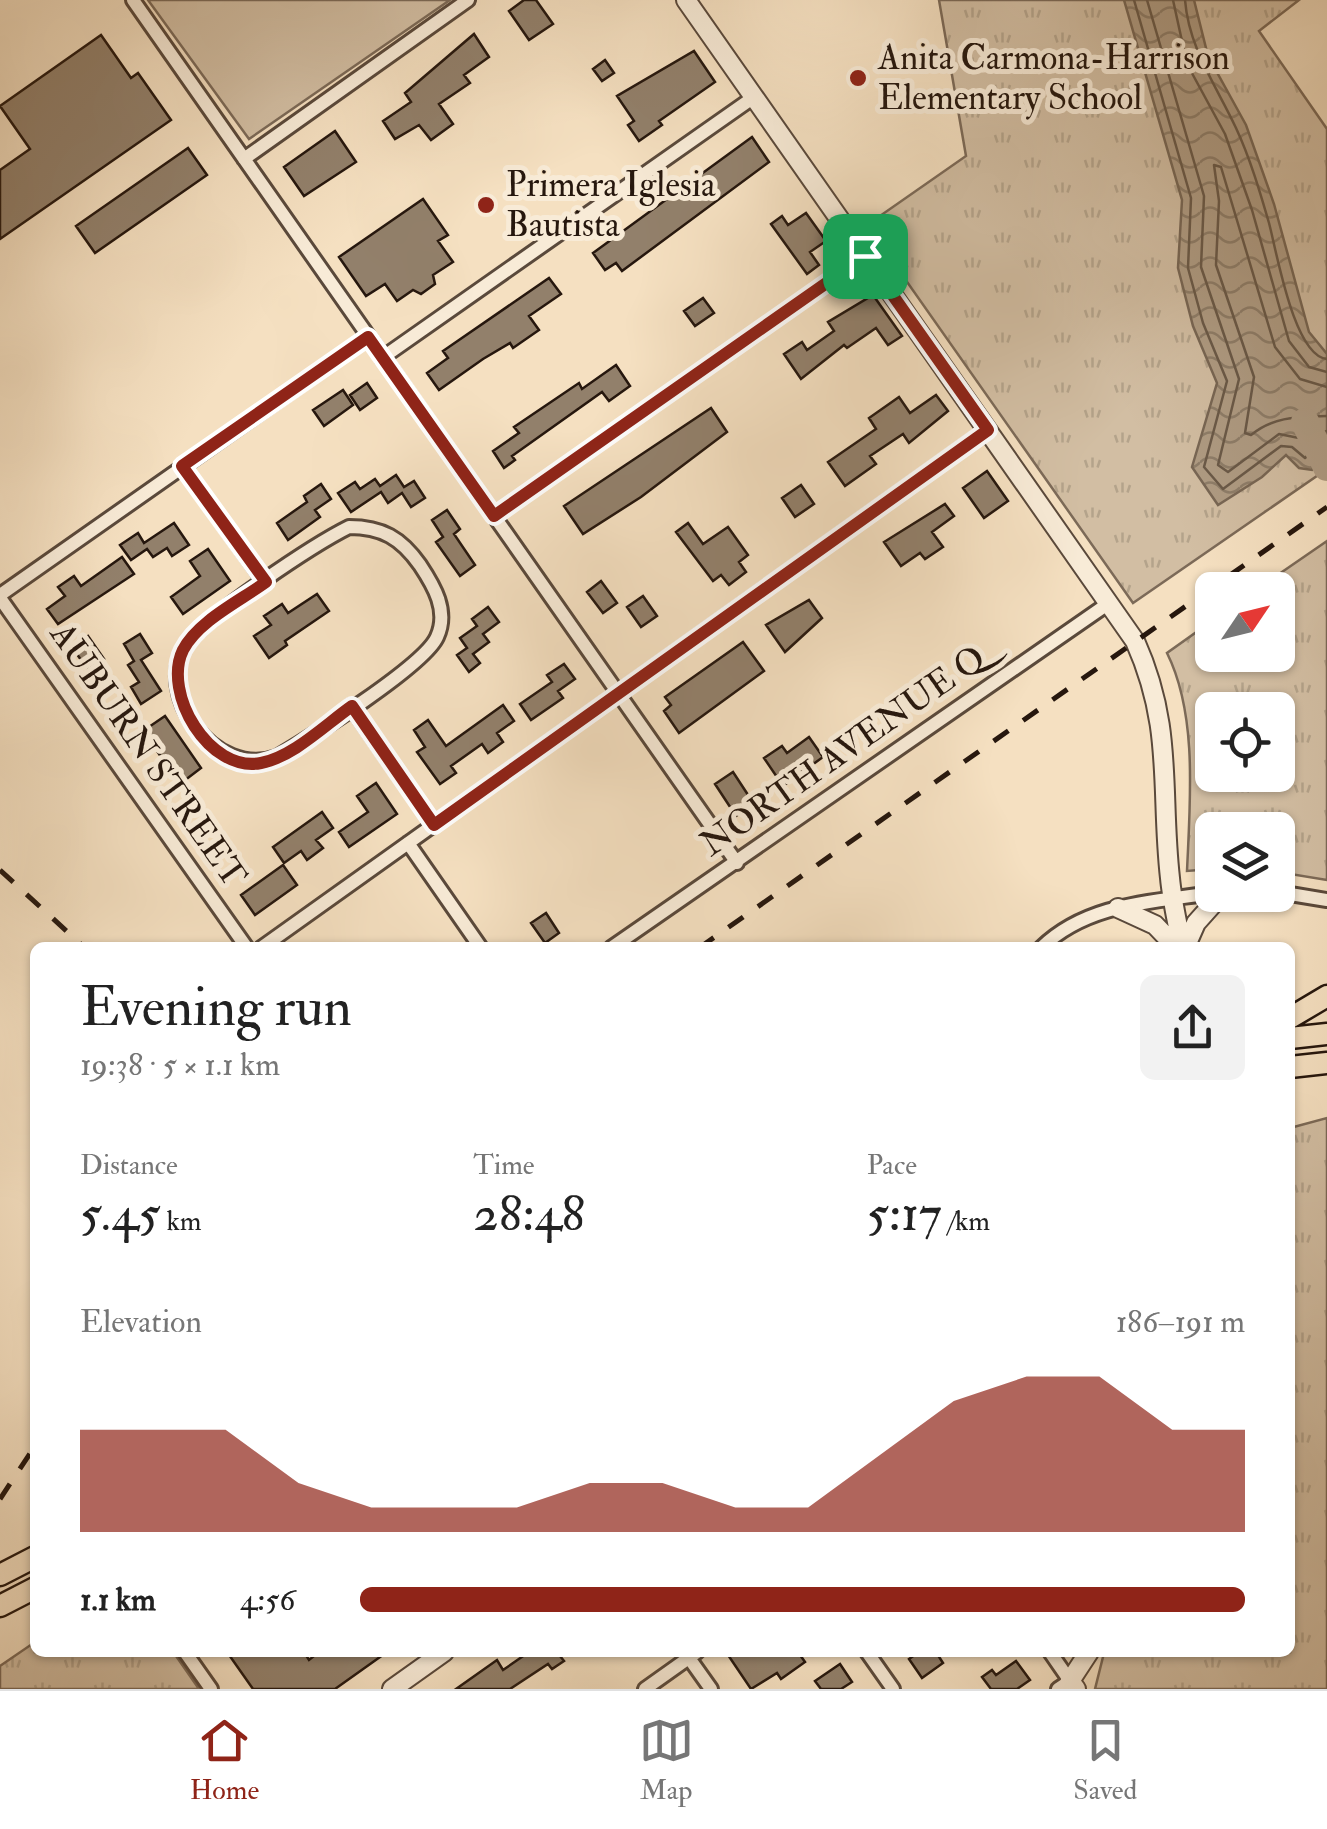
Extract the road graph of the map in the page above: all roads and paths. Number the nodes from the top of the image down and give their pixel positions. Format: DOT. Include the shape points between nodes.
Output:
graph roads {
  1 [pos="133,0"];
  2 [pos="468,0"];
  3 [pos="686,0"];
  4 [pos="754,96"];
  5 [pos="244,158"];
  6 [pos="865,256"];
  7 [pos="368,337"];
  8 [pos="382,358"];
  9 [pos="988,430"];
  10 [pos="182,466"];
  11 [pos="494,516"];
  12 [pos="266,582"];
  13 [pos="0,596"];
  14 [pos="1109,603"];
  15 [pos="617,690"];
  16 [pos="352,706"];
  17 [pos="434,825"];
  18 [pos="408,844"];
  19 [pos="737,863"];
  20 [pos="1195,895"];
  21 [pos="1295,895"];
  22 [pos="1173,898"];
  23 [pos="1327,900"];
  24 [pos="1118,908"];
  25 [pos="1205,912"];
  26 [pos="244,942"];
  27 [pos="269,942"];
  28 [pos="477,942"];
  29 [pos="620,942"];
  30 [pos="1048,942"];
  31 [pos="1174,942"];
  32 [pos="1180,942"];
  33 [pos="1184,942"];
  34 [pos="1327,996"];
  35 [pos="1295,1015"];
  36 [pos="1327,1034"];
  37 [pos="1295,1037"];
  38 [pos="1327,1063"];
  39 [pos="1295,1066"];
  40 [pos="30,1560"];
  41 [pos="0,1575"];
  42 [pos="30,1591"];
  43 [pos="0,1606"];
  44 [pos="189,1657"];
  45 [pos="437,1657"];
  46 [pos="690,1657"];
  47 [pos="694,1657"];
  48 [pos="871,1657"];
  49 [pos="1053,1657"];
  50 [pos="1086,1657"];
  51 [pos="1068,1686"];
  52 [pos="211,1689"];
  53 [pos="392,1689"];
  54 [pos="645,1689"];
  55 [pos="711,1689"];
  56 [pos="893,1689"];
  1 -- 5 [label="street"];
  2 -- 5 [label="street"];
  3 -- 4 [label="street"];
  4 -- 6 [label="street"];
  4 -- 8 [label="street"];
  5 -- 7 [label="street"];
  6 -- 9 [label="street"];
  6 -- 11 [label="street"];
  7 -- 8 [label="street"];
  7 -- 10 [label="street"];
  8 -- 11 [label="street"];
  9 -- 14 [label="street"];
  9 -- 15 [label="street"];
  10 -- 12 [label="street"];
  10 -- 13 [label="street"];
  11 -- 15 [label="street"];
  12 -- 16 [label="street" via="349,527 390,534 418,563 437,592 438,636"];
  12 -- 16 [label="street" via="198,630 178,664 185,707 212,748 258,764"];
  13 -- 26 [label="street, AUBURN STREET"];
  14 -- 19 [label="street, NORTH AVENUE Q"];
  14 -- 22 [label="street" via="1135,641 1158,698"];
  15 -- 17 [label="street"];
  15 -- 19 [label="street"];
  16 -- 17 [label="street"];
  17 -- 18 [label="street"];
  18 -- 27 [label="street"];
  18 -- 28 [label="street"];
  19 -- 29 [label="street, NORTH AVENUE Q"];
  20 -- 22 [label="street"];
  21 -- 23 [label="street"];
  22 -- 24 [label="street"];
  22 -- 32 [label="street"];
  24 -- 30 [label="street" via="1071,923"];
  24 -- 31 [label="street"];
  25 -- 33 [label="street"];
  34 -- 35 [label="main road"];
  36 -- 37 [label="main road"];
  38 -- 39 [label="main road"];
  40 -- 41 [label="main road"];
  42 -- 43 [label="main road"];
  44 -- 52 [label="street"];
  45 -- 53 [label="street"];
  46 -- 54 [label="street"];
  47 -- 55 [label="street"];
  48 -- 56 [label="street"];
  49 -- 51 [label="street"];
  50 -- 51 [label="street"];
}
